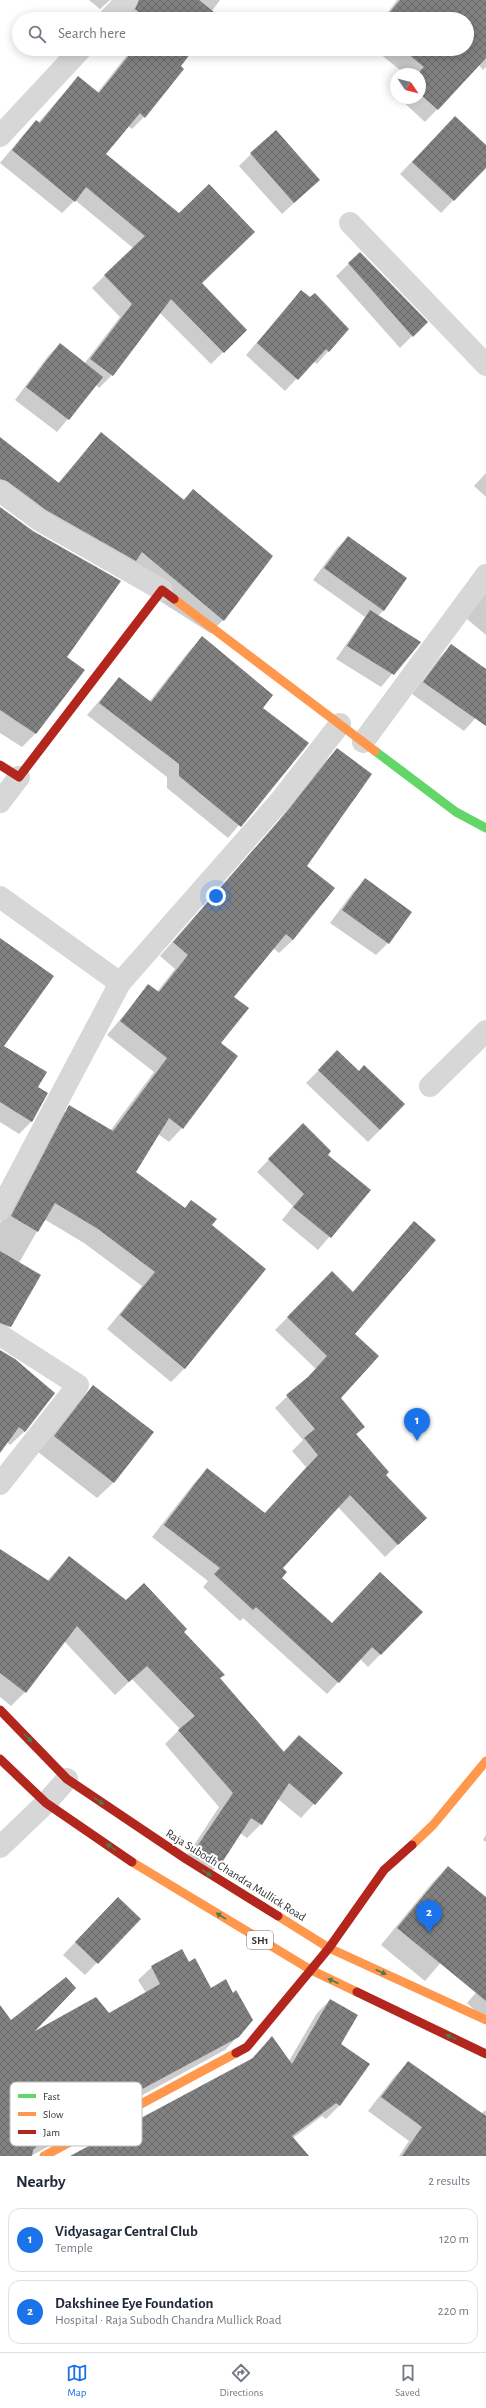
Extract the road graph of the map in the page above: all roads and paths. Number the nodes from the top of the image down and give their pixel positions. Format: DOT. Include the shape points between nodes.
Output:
graph roads {
  1 [pos="127,0"];
  2 [pos="116,12"];
  3 [pos="74,56"];
  4 [pos="0,136"];
  5 [pos="350,223"];
  6 [pos="486,365"];
  7 [pos="0,491"];
  8 [pos="486,575"];
  9 [pos="162,590"];
  10 [pos="340,724"];
  11 [pos="363,742"];
  12 [pos="0,765"];
  13 [pos="19,777"];
  14 [pos="0,802"];
  15 [pos="486,828"];
  16 [pos="0,897"];
  17 [pos="120,983"];
  18 [pos="486,1031"];
  19 [pos="430,1086"];
  20 [pos="0,1210"];
  21 [pos="0,1335"];
  22 [pos="0,1484"];
  23 [pos="0,1710"];
  24 [pos="0,1759"];
  25 [pos="486,1761"];
  26 [pos="67,1779"];
  27 [pos="46,1804"];
  28 [pos="0,1847"];
  29 [pos="329,1948"];
  30 [pos="310,1970"];
  31 [pos="486,2020"];
  32 [pos="486,2054"];
  33 [pos="142,2103"];
  34 [pos="63,2146"];
  35 [pos="44,2156"];
  1 -- 2 [label="street"];
  3 -- 4 [label="street"];
  5 -- 6 [label="street"];
  7 -- 9 [label="street" via="39,520"];
  8 -- 11 [label="street"];
  9 -- 10 [label="street"];
  9 -- 13 [label="street"];
  10 -- 11 [label="street"];
  10 -- 17 [label="street" via="280,801"];
  11 -- 15 [label="street" via="456,812"];
  12 -- 13 [label="street"];
  13 -- 14 [label="street"];
  16 -- 17 [label="street"];
  17 -- 20 [label="street"];
  18 -- 19 [label="street"];
  21 -- 22 [label="street" via="78,1385"];
  23 -- 26 [label="street, Raja Subodh Chandra Mullick Road / SH1, one-way"];
  24 -- 27 [label="street, SH1"];
  25 -- 29 [label="street" via="433,1825 384,1870"];
  26 -- 27 [label="street"];
  26 -- 29 [label="street, Raja Subodh Chandra Mullick Road / SH1, one-way" via="186,1859"];
  27 -- 28 [label="street"];
  30 -- 27 [label="street, SH1, one-way" via="135,1864"];
  29 -- 30 [label="street"];
  29 -- 31 [label="street, Raja Subodh Chandra Mullick Road / SH1, one-way"];
  32 -- 30 [label="street, SH1, one-way"];
  30 -- 33 [label="street" via="247,2047"];
  34 -- 35 [label="street"];
}
